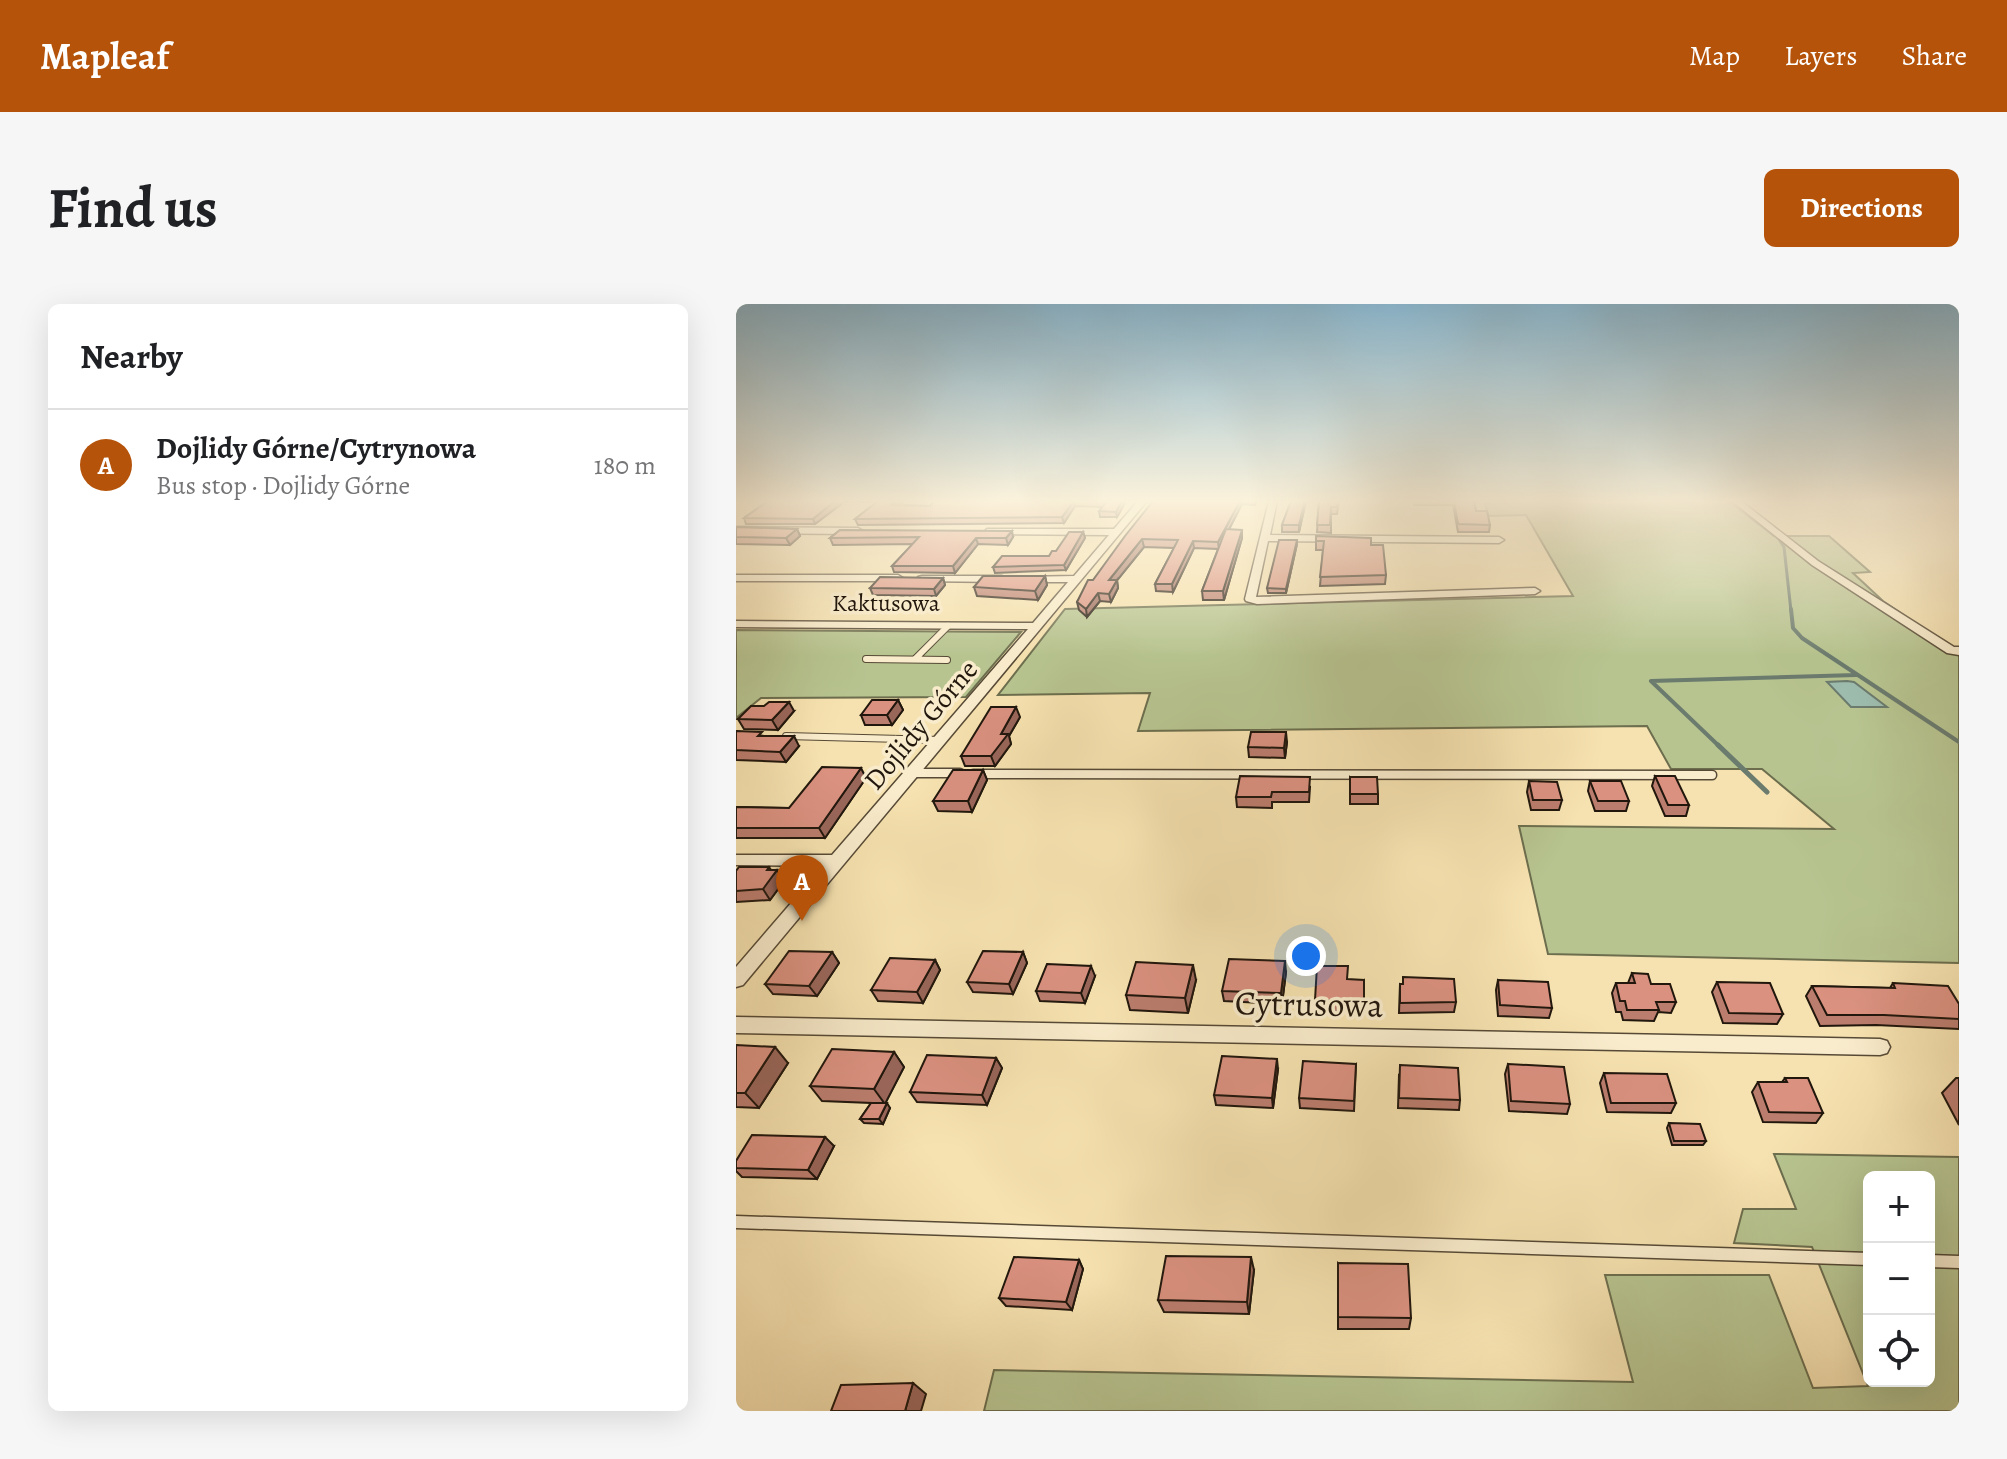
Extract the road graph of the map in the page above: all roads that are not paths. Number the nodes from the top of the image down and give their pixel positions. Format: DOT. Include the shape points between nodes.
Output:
graph roads {
  1 [pos="1099,553"];
  2 [pos="1260,553"];
  3 [pos="1802,553"];
  4 [pos="736,578"];
  5 [pos="1077,579"];
  6 [pos="1535,591"];
  7 [pos="736,624"];
  8 [pos="948,626"];
  9 [pos="1037,626"];
  10 [pos="1955,651"];
  11 [pos="866,659"];
  12 [pos="914,660"];
  13 [pos="947,660"];
  14 [pos="772,736"];
  15 [pos="941,740"];
  16 [pos="913,773"];
  17 [pos="1712,775"];
  18 [pos="736,860"];
  19 [pos="837,861"];
  20 [pos="736,980"];
  21 [pos="736,1025"];
  22 [pos="1880,1047"];
  23 [pos="736,1222"];
  24 [pos="1863,1259"];
  25 [pos="1935,1261"];
  26 [pos="1959,1262"];
  1 -- 5 [label="street, Dojlidy Górne"];
  2 -- 6 [label="street" via="1249,595 1257,601"];
  3 -- 10 [label="street"];
  4 -- 5 [label="street"];
  5 -- 9 [label="street, Dojlidy Górne"];
  7 -- 8 [label="street, Kaktusowa"];
  8 -- 9 [label="street, Kaktusowa"];
  8 -- 12 [label="lane"];
  9 -- 15 [label="street, Dojlidy Górne"];
  11 -- 12 [label="lane"];
  12 -- 13 [label="lane"];
  14 -- 15 [label="lane"];
  15 -- 16 [label="street, Dojlidy Górne"];
  16 -- 17 [label="lane"];
  16 -- 19 [label="street, Dojlidy Górne"];
  18 -- 19 [label="street"];
  19 -- 20 [label="street, Dojlidy Górne"];
  21 -- 22 [label="street, Cytrusowa"];
  23 -- 24 [label="lane"];
  25 -- 26 [label="lane"];
}
